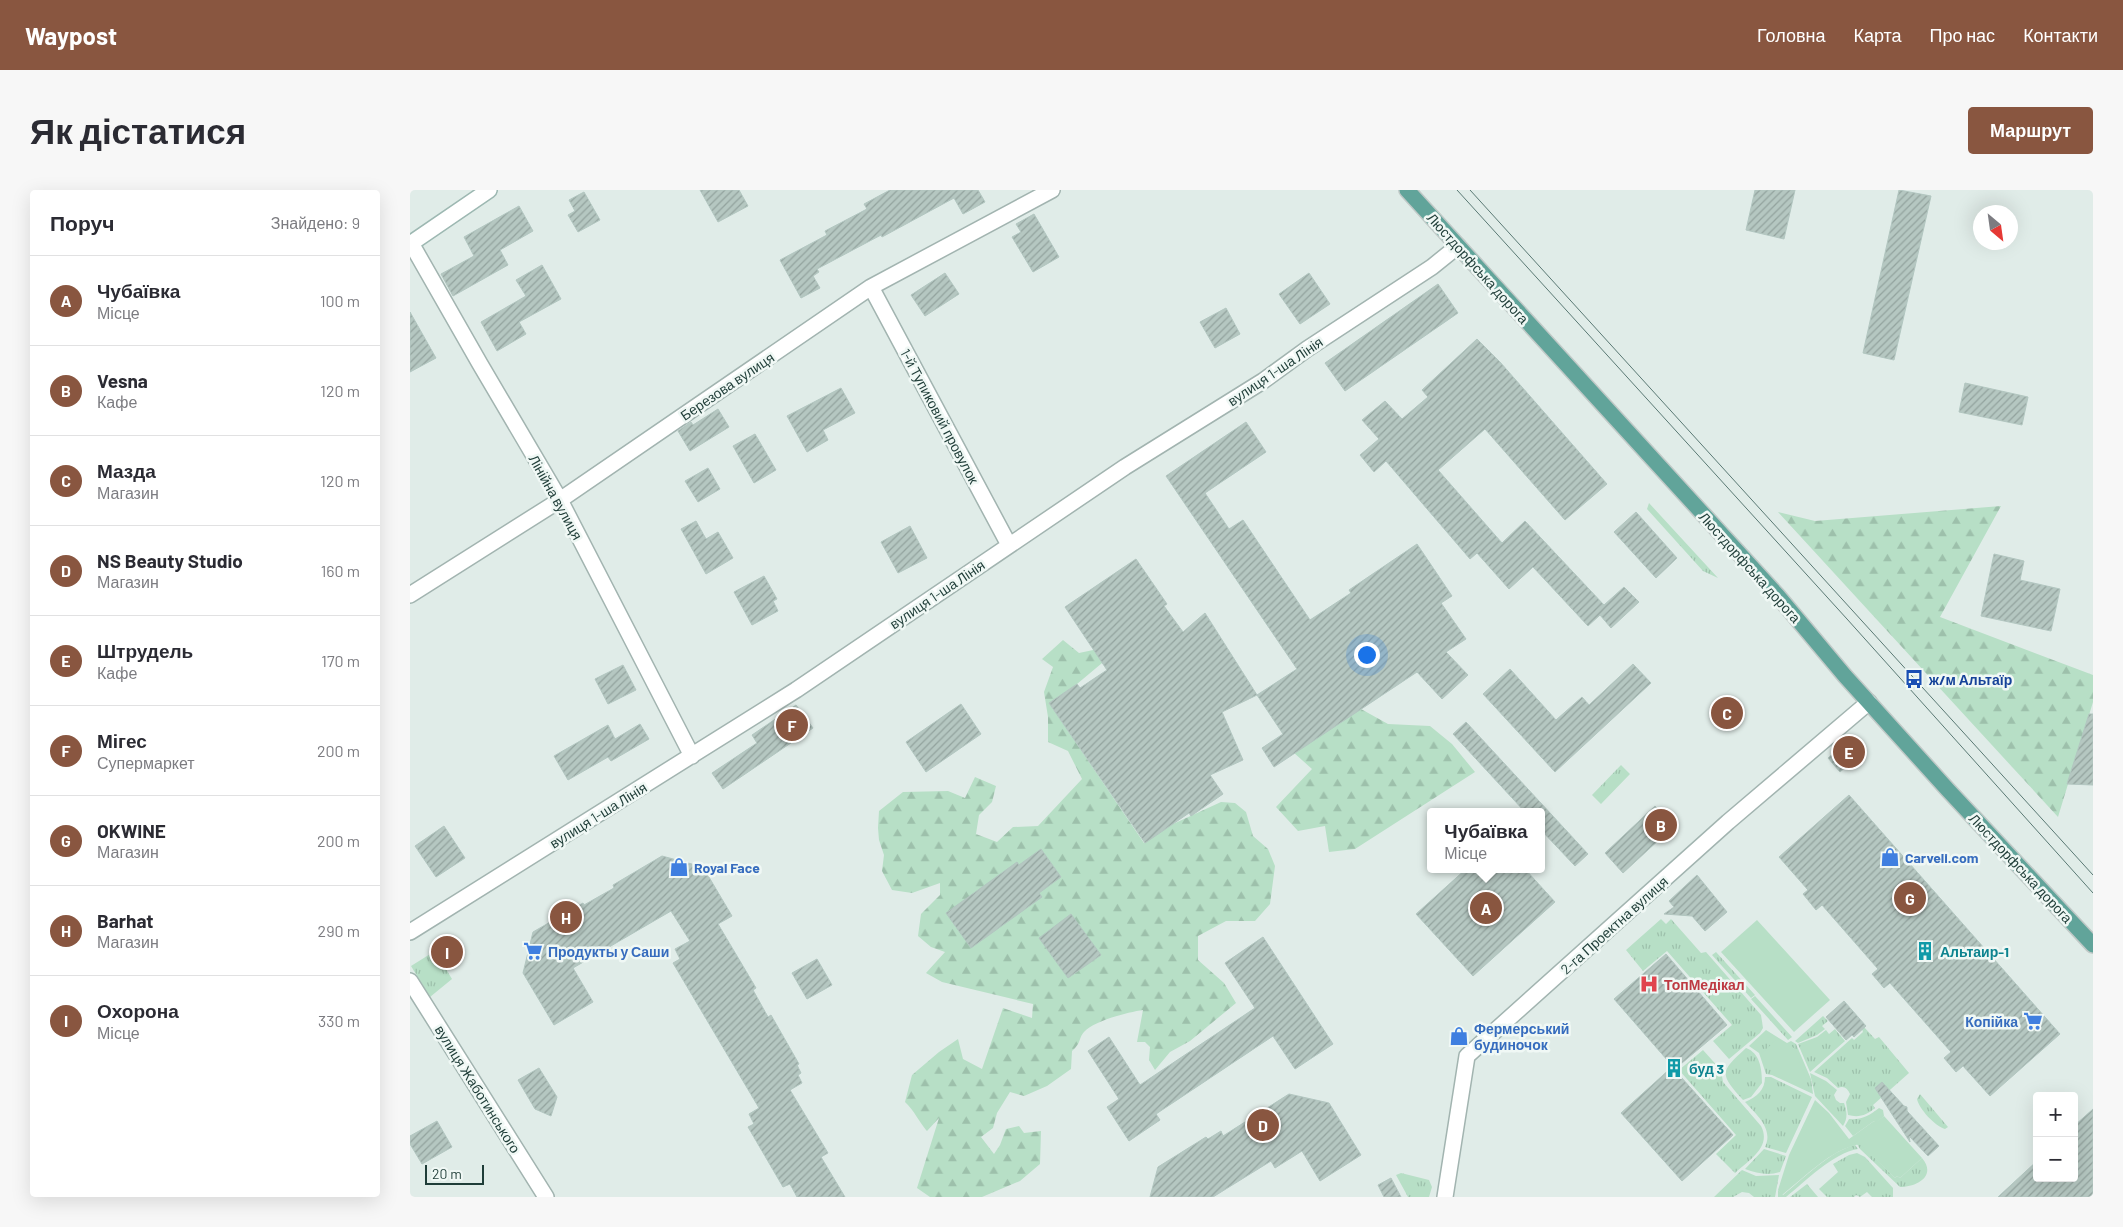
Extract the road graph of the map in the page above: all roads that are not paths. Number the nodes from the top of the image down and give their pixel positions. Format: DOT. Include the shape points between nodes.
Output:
graph roads {
  1 [pos="489,190"];
  2 [pos="1052,190"];
  3 [pos="1407,190"];
  4 [pos="411,243"];
  5 [pos="1458,246"];
  6 [pos="871,287"];
  7 [pos="560,500"];
  8 [pos="1009,545"];
  9 [pos="410,595"];
  10 [pos="1869,702"];
  11 [pos="692,756"];
  12 [pos="410,932"];
  13 [pos="2093,945"];
  14 [pos="410,981"];
  15 [pos="546,1197"];
  16 [pos="1445,1197"];
  1 -- 4 [label="street"];
  2 -- 6 [label="street, Березова вулиця"];
  3 -- 5 [label="main road, Люстдорфська дорога"];
  4 -- 7 [label="street, Лінійна вулиця"];
  5 -- 8 [label="street, вулиця 1-ша Лінія" via="1263,381 1124,467"];
  5 -- 10 [label="main road, Люстдорфська дорога" via="1778,596"];
  6 -- 7 [label="street, Березова вулиця"];
  6 -- 8 [label="street, 1-й Тупиковий провулок"];
  7 -- 9 [label="street, Березова вулиця"];
  7 -- 11 [label="street, Лінійна вулиця"];
  8 -- 11 [label="street, вулиця 1-ша Лінія" via="796,690"];
  10 -- 13 [label="main road, Люстдорфська дорога"];
  10 -- 16 [label="street, 2-га Проектна вулиця" via="1728,822 1467,1056"];
  11 -- 12 [label="street, вулиця 1-ша Лінія"];
  14 -- 15 [label="street, вулиця Жаботинського"];
}
